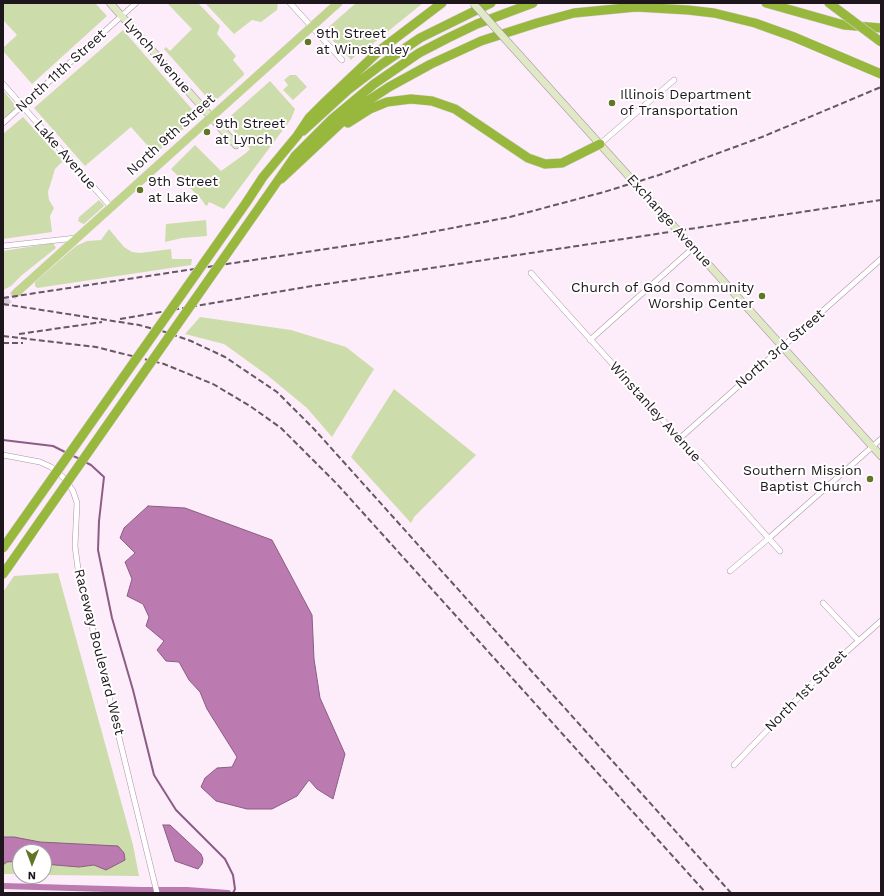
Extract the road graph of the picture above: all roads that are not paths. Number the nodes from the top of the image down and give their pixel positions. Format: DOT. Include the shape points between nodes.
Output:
graph roads {
  1 [pos="110,3"];
  2 [pos="136,3"];
  3 [pos="290,3"];
  4 [pos="338,3"];
  5 [pos="431,3"];
  6 [pos="442,3"];
  7 [pos="473,3"];
  8 [pos="491,3"];
  9 [pos="517,3"];
  10 [pos="534,3"];
  11 [pos="766,3"];
  12 [pos="829,3"];
  13 [pos="122,16"];
  14 [pos="477,24"];
  15 [pos="312,27"];
  16 [pos="881,28"];
  17 [pos="881,42"];
  18 [pos="380,50"];
  19 [pos="342,60"];
  20 [pos="881,74"];
  21 [pos="674,80"];
  22 [pos="3,84"];
  23 [pos="22,106"];
  24 [pos="211,117"];
  25 [pos="3,123"];
  26 [pos="329,132"];
  27 [pos="297,136"];
  28 [pos="600,144"];
  29 [pos="236,145"];
  30 [pos="280,179"];
  31 [pos="111,207"];
  32 [pos="76,238"];
  33 [pos="3,246"];
  34 [pos="693,248"];
  35 [pos="881,260"];
  36 [pos="531,273"];
  37 [pos="16,293"];
  38 [pos="590,340"];
  39 [pos="783,347"];
  40 [pos="679,439"];
  41 [pos="881,439"];
  42 [pos="873,447"];
  43 [pos="3,455"];
  44 [pos="881,456"];
  45 [pos="768,539"];
  46 [pos="3,548"];
  47 [pos="780,550"];
  48 [pos="730,570"];
  49 [pos="5,571"];
  50 [pos="824,603"];
  51 [pos="881,621"];
  52 [pos="858,640"];
  53 [pos="734,765"];
  54 [pos="157,893"];
  1 -- 13 [label="street, Lynch Avenue"];
  2 -- 13 [label="street, North 11th Street"];
  3 -- 15 [label="street"];
  4 -- 15 [label="main road, North 9th Street"];
  5 -- 18 [label="highway" via="393,33"];
  6 -- 18 [label="highway"];
  7 -- 28 [label="street, Exchange Avenue, bridge"];
  8 -- 27 [label="highway" via="420,38 388,59 348,90"];
  9 -- 14 [label="highway" via="501,9"];
  10 -- 14 [label="highway"];
  11 -- 16 [label="highway" via="844,25"];
  12 -- 17 [label="highway, bridge"];
  13 -- 23 [label="street, North 11th Street"];
  13 -- 24 [label="street, Lynch Avenue"];
  14 -- 30 [label="highway" via="419,53 361,94 309,141 289,163"];
  15 -- 19 [label="street"];
  15 -- 24 [label="main road, North 9th Street"];
  18 -- 27 [label="highway" via="317,110"];
  20 -- 26 [label="highway" via="755,23 714,13 636,7 574,13 481,41 431,64 357,108"];
  21 -- 28 [label="street"];
  22 -- 23 [label="street, Lake Avenue"];
  23 -- 25 [label="street, North 11th Street"];
  23 -- 31 [label="street, Lake Avenue"];
  24 -- 29 [label="street, Lynch Avenue"];
  24 -- 31 [label="main road, North 9th Street"];
  26 -- 28 [label="highway" via="338,130 370,109 388,102 411,99 432,101 455,109 528,158 546,164 562,162"];
  26 -- 30 [label="highway" via="295,168"];
  27 -- 46 [label="highway, bridge" via="263,178"];
  28 -- 34 [label="street, Exchange Avenue"];
  30 -- 49 [label="highway, bridge"];
  31 -- 32 [label="main road, North 9th Street"];
  32 -- 33 [label="street"];
  32 -- 37 [label="main road, North 9th Street"];
  34 -- 38 [label="street"];
  34 -- 39 [label="street, Exchange Avenue"];
  35 -- 39 [label="street, North 3rd Street"];
  36 -- 38 [label="street, Winstanley Avenue"];
  38 -- 40 [label="street, Winstanley Avenue"];
  39 -- 40 [label="street, North 3rd Street"];
  39 -- 42 [label="street, Exchange Avenue"];
  40 -- 45 [label="street, Winstanley Avenue"];
  41 -- 42 [label="street"];
  42 -- 44 [label="street, Exchange Avenue"];
  42 -- 45 [label="street"];
  43 -- 54 [label="street, Raceway Boulevard West" via="40,462 51,467 64,478 73,491 77,503 75,546 78,569"];
  45 -- 47 [label="street, Winstanley Avenue"];
  45 -- 48 [label="street"];
  50 -- 52 [label="street"];
  51 -- 52 [label="street, North 1st Street"];
  52 -- 53 [label="street, North 1st Street" via="818,677"];
}
